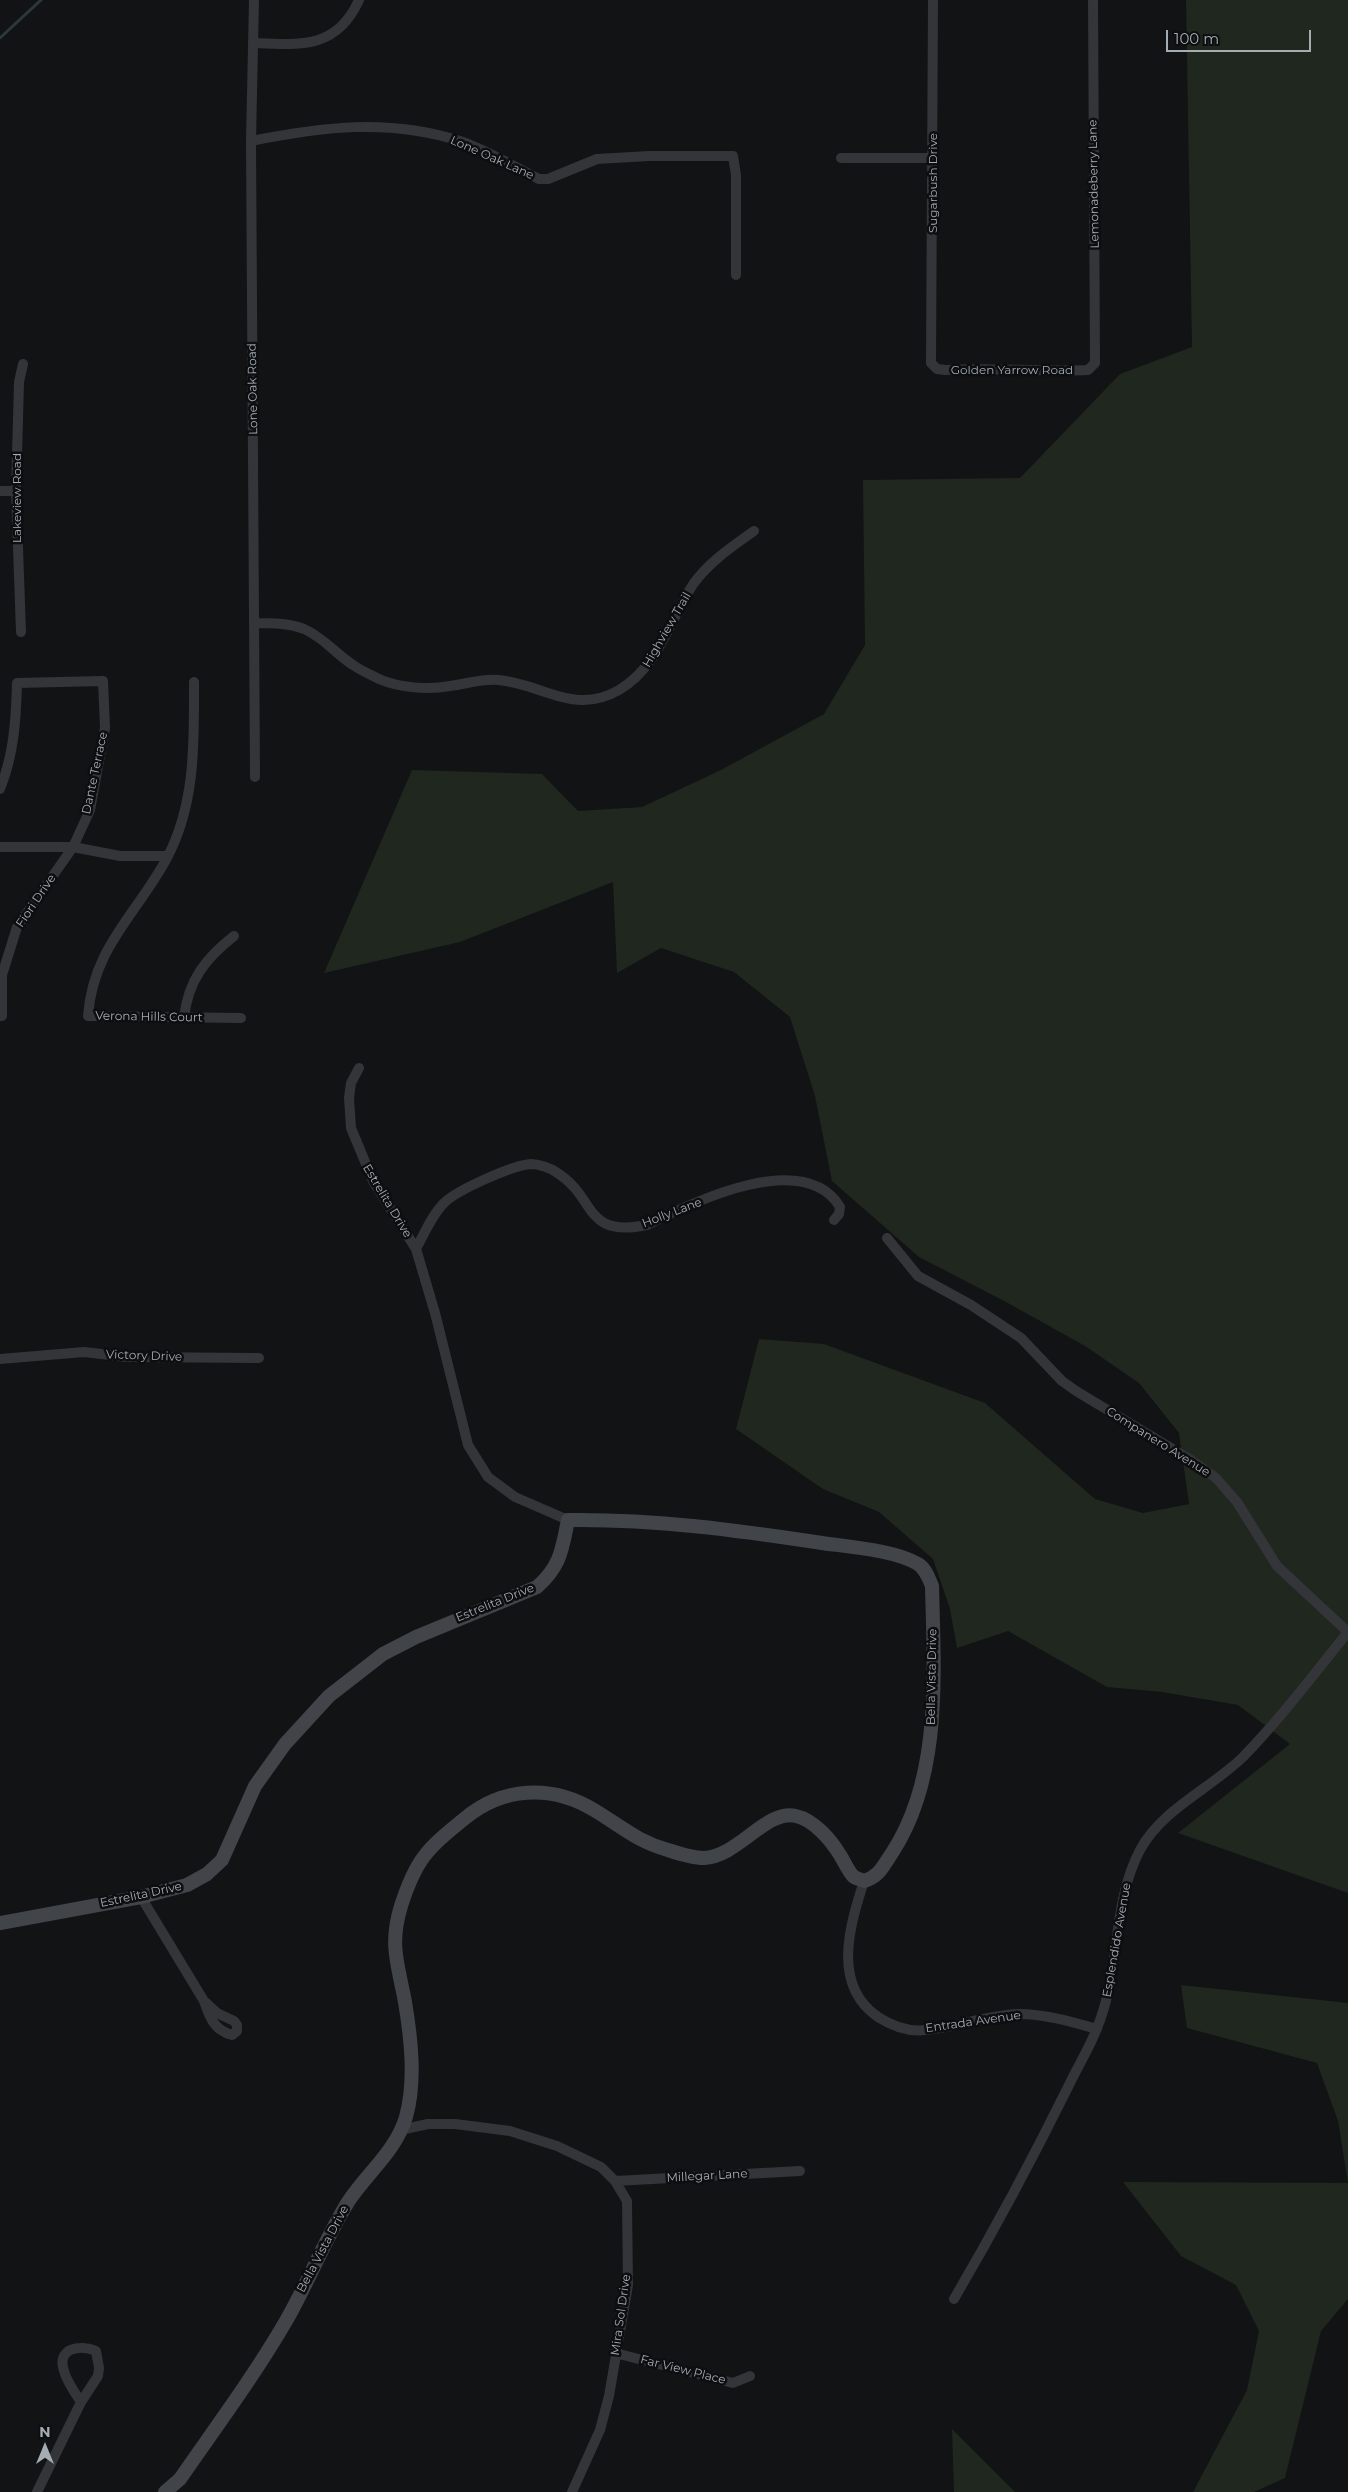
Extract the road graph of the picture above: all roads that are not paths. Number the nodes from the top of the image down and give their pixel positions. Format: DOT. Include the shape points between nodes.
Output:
graph roads {
  1 [pos="254,0"];
  2 [pos="359,0"];
  3 [pos="933,0"];
  4 [pos="1093,0"];
  5 [pos="253,43"];
  6 [pos="251,141"];
  7 [pos="841,158"];
  8 [pos="933,158"];
  9 [pos="736,275"];
  10 [pos="23,364"];
  11 [pos="933,366"];
  12 [pos="1092,367"];
  13 [pos="16,490"];
  14 [pos="0,491"];
  15 [pos="754,531"];
  16 [pos="255,623"];
  17 [pos="21,632"];
  18 [pos="194,682"];
  19 [pos="255,777"];
  20 [pos="0,789"];
  21 [pos="0,847"];
  22 [pos="73,847"];
  23 [pos="168,856"];
  24 [pos="234,936"];
  25 [pos="0,1016"];
  26 [pos="184,1018"];
  27 [pos="241,1018"];
  28 [pos="359,1068"];
  29 [pos="834,1220"];
  30 [pos="887,1238"];
  31 [pos="416,1248"];
  32 [pos="259,1358"];
  33 [pos="0,1359"];
  34 [pos="568,1520"];
  35 [pos="1348,1632"];
  36 [pos="864,1881"];
  37 [pos="141,1897"];
  38 [pos="0,1923"];
  39 [pos="204,2001"];
  40 [pos="1097,2029"];
  41 [pos="400,2130"];
  42 [pos="800,2171"];
  43 [pos="615,2181"];
  44 [pos="954,2299"];
  45 [pos="615,2353"];
  46 [pos="750,2376"];
  47 [pos="81,2402"];
  48 [pos="37,2492"];
  49 [pos="165,2492"];
  50 [pos="572,2492"];
  1 -- 5 [label="street, Lone Oak Road"];
  2 -- 5 [label="street" via="340,30 319,40"];
  3 -- 8 [label="street, Sugarbush Drive"];
  4 -- 12 [label="street, Lemonadeberry Lane" via="1095,323"];
  5 -- 6 [label="street, Lone Oak Road"];
  6 -- 9 [label="street, Lone Oak Lane" via="339,126 381,127 461,141 539,178 548,179 597,159 733,156 736,174"];
  6 -- 16 [label="street, Lone Oak Road"];
  7 -- 8 [label="street"];
  8 -- 11 [label="street, Sugarbush Drive"];
  10 -- 13 [label="street, Lakeview Road" via="19,382"];
  11 -- 12 [label="street, Golden Yarrow Road" via="937,370 1088,370"];
  13 -- 14 [label="street"];
  13 -- 17 [label="street, Lakeview Road"];
  15 -- 16 [label="street, Highview Trail" via="721,554 696,581 678,608 654,657 640,675 618,690 594,698 561,698 520,683 498,680 415,687 381,680 353,665 305,629 283,623"];
  16 -- 19 [label="street, Lone Oak Road"];
  18 -- 23 [label="street" via="194,759 185,811"];
  20 -- 22 [label="street, Dante Terrace" via="10,765 16,730 17,683 103,681 105,728 90,810"];
  21 -- 22 [label="street"];
  22 -- 23 [label="street" via="120,856"];
  22 -- 25 [label="street, Fiori Drive" via="17,927 2,975"];
  23 -- 26 [label="street, Verona Hills Court" via="99,963 88,1016"];
  24 -- 26 [label="street" via="212,953 199,970"];
  26 -- 27 [label="street, Verona Hills Court"];
  28 -- 31 [label="street, Estrelita Drive" via="351,1083 351,1128 373,1181"];
  29 -- 31 [label="street, Holly Lane" via="840,1206 829,1193 798,1180 772,1180 744,1185 646,1225 616,1228 600,1222 577,1190 563,1177 548,1168 531,1164 488,1178 456,1194 444,1203"];
  30 -- 35 [label="street, Companero Avenue" via="918,1276 1021,1338 1076,1391 1216,1478 1237,1502 1277,1566"];
  31 -- 34 [label="street, Estrelita Drive" via="468,1445 488,1477 515,1496"];
  32 -- 33 [label="street, Victory Drive" via="127,1357 84,1352"];
  34 -- 36 [label="street, Bella Vista Drive" via="627,1519 711,1526 883,1552 919,1564 925,1571 932,1586 932,1728 917,1800 899,1842 876,1878"];
  34 -- 37 [label="street, Estrelita Drive" via="561,1557 551,1575 537,1587 427,1631 383,1654 336,1690 285,1744 255,1786 222,1860 187,1886"];
  35 -- 40 [label="street, Esplendido Avenue" via="1242,1758 1175,1811 1141,1849 1126,1884 1110,1989"];
  36 -- 40 [label="street, Entrada Avenue" via="850,1925 849,1969 854,1988 867,2010 889,2024 923,2030 1018,2014 1055,2018"];
  36 -- 41 [label="street, Bella Vista Drive" via="853,1876 837,1849 815,1826 798,1816 774,1818 733,1849 718,1856 699,1858 632,1837 593,1809 551,1793 524,1791 497,1798 468,1815 429,1847 415,1868 400,1908 394,1956 411,2039 411,2093 406,2119"];
  37 -- 38 [label="street, Estrelita Drive"];
  37 -- 39 [label="street"];
  40 -- 44 [label="street, Esplendido Avenue" via="1023,2178"];
  41 -- 43 [label="street, Mira Sol Drive" via="428,2124 455,2124 510,2131 557,2146 601,2168"];
  41 -- 49 [label="street, Bella Vista Drive" via="392,2147 346,2207 264,2358 180,2479"];
  42 -- 43 [label="street, Millegar Lane"];
  43 -- 45 [label="street, Mira Sol Drive" via="627,2201 628,2285"];
  45 -- 46 [label="street, Far View Place" via="733,2383"];
  45 -- 50 [label="street, Mira Sol Drive" via="600,2430"];
  47 -- 47 [label="street" via="98,2376 99,2368 96,2351 77,2347 64,2356 63,2369"];
  47 -- 48 [label="street"];
}
